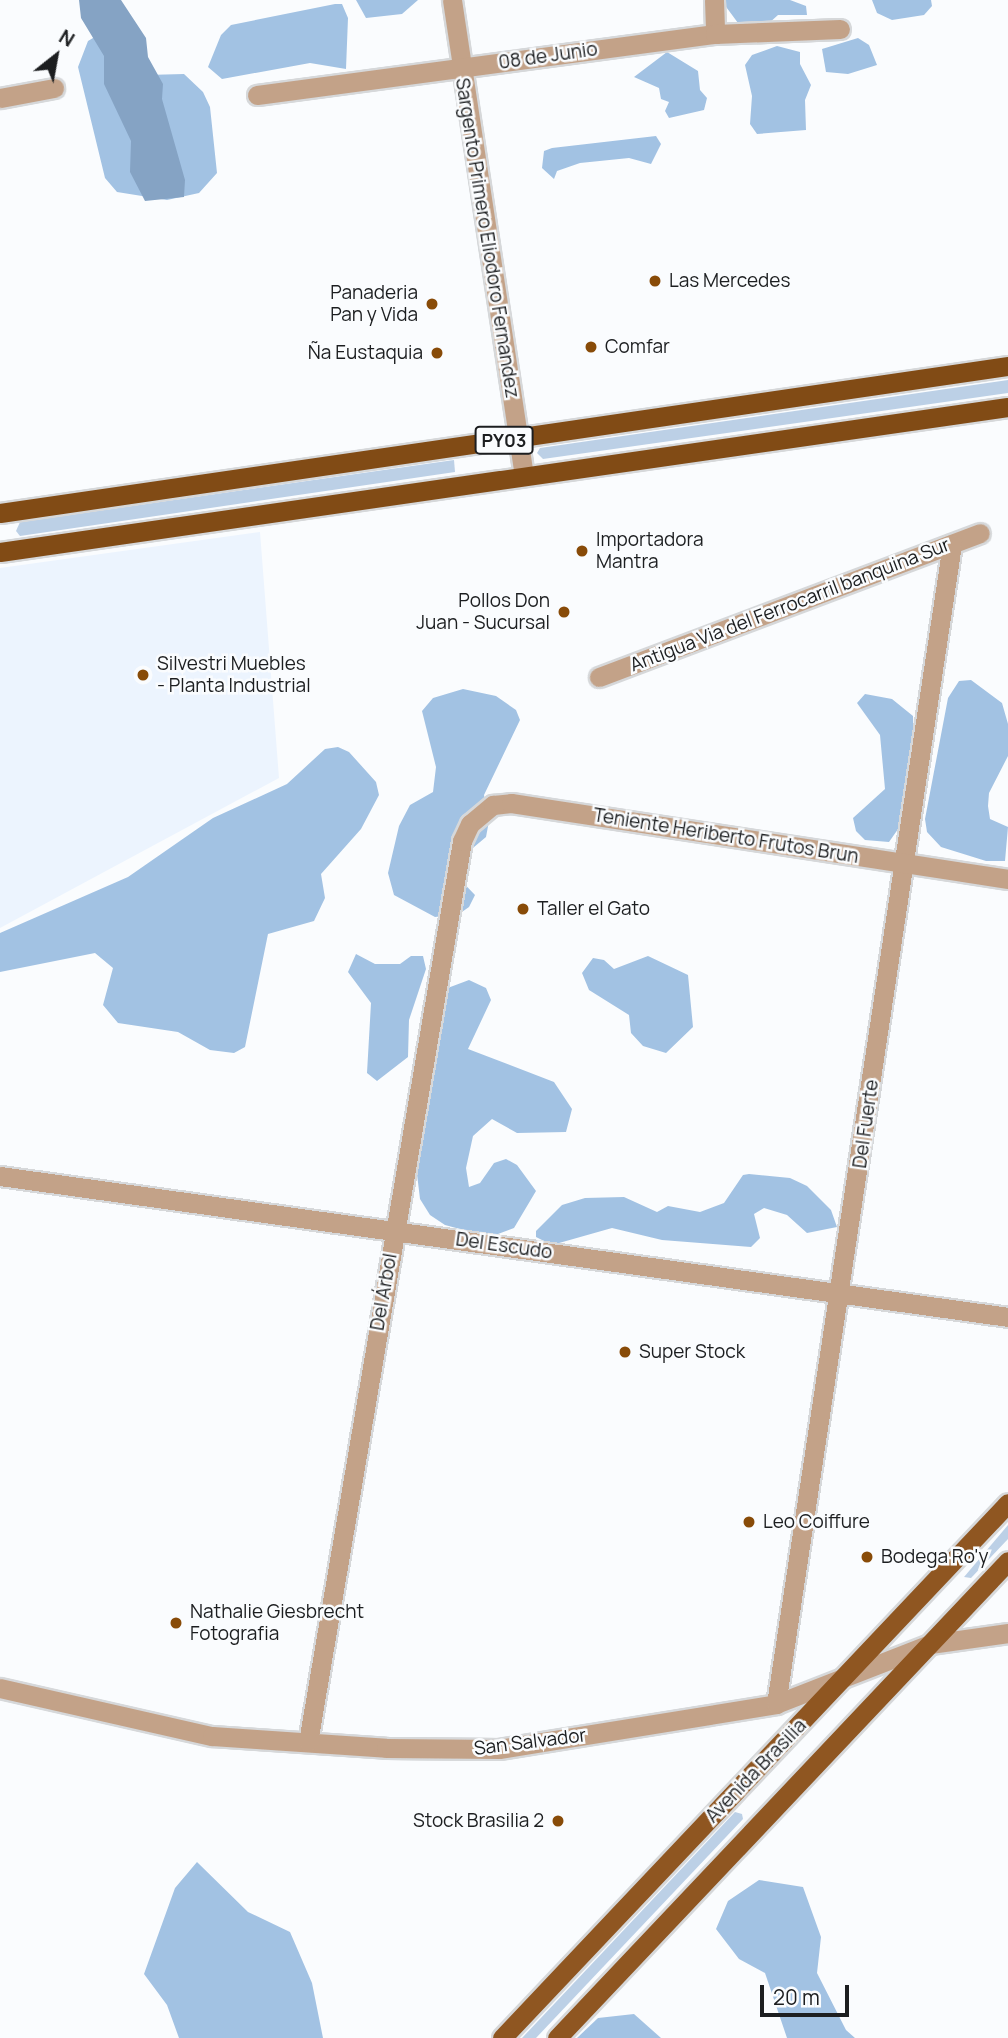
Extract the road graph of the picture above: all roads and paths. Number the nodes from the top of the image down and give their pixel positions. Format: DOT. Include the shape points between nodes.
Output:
graph roads {
  1 [pos="452,0"];
  2 [pos="713,0"];
  3 [pos="840,29"];
  4 [pos="715,34"];
  5 [pos="461,67"];
  6 [pos="54,88"];
  7 [pos="257,94"];
  8 [pos="0,98"];
  9 [pos="1008,366"];
  10 [pos="1008,407"];
  11 [pos="517,438"];
  12 [pos="524,476"];
  13 [pos="0,513"];
  14 [pos="980,533"];
  15 [pos="952,544"];
  16 [pos="0,552"];
  17 [pos="599,677"];
  18 [pos="462,841"];
  19 [pos="905,863"];
  20 [pos="1008,879"];
  21 [pos="0,1176"];
  22 [pos="394,1231"];
  23 [pos="841,1293"];
  24 [pos="1008,1317"];
  25 [pos="1008,1503"];
  26 [pos="1008,1561"];
  27 [pos="1008,1633"];
  28 [pos="930,1644"];
  29 [pos="841,1682"];
  30 [pos="0,1688"];
  31 [pos="776,1704"];
  32 [pos="308,1742"];
  33 [pos="502,2038"];
  34 [pos="558,2038"];
  1 -- 5 [label="street, Sargento Primero Eliodoro Fernandez"];
  2 -- 4 [label="street"];
  3 -- 4 [label="street, 08 de Junio"];
  4 -- 5 [label="street, 08 de Junio"];
  5 -- 7 [label="street, 08 de Junio"];
  5 -- 11 [label="street, Sargento Primero Eliodoro Fernandez"];
  6 -- 8 [label="street"];
  9 -- 11 [label="highway, PY03"];
  10 -- 12 [label="highway, PY03"];
  11 -- 12 [label="street, Sargento Primero Eliodoro Fernandez"];
  11 -- 13 [label="highway, PY03"];
  12 -- 16 [label="highway, PY03"];
  14 -- 15 [label="street, Antigua Via del Ferrocarril banquina Sur"];
  15 -- 17 [label="street, Antigua Via del Ferrocarril banquina Sur"];
  15 -- 19 [label="street, Del Fuerte"];
  18 -- 19 [label="street, Teniente Heriberto Frutos Brun" via="483,812 511,803"];
  18 -- 22 [label="street, Del Árbol"];
  19 -- 20 [label="street, Teniente Heriberto Frutos Brun"];
  19 -- 23 [label="street, Del Fuerte"];
  21 -- 22 [label="street, Del Escudo"];
  22 -- 23 [label="street, Del Escudo"];
  22 -- 32 [label="street, Del Árbol"];
  23 -- 24 [label="street, Del Escudo"];
  23 -- 31 [label="street, Del Fuerte"];
  25 -- 29 [label="main road, Avenida Brasilia"];
  26 -- 28 [label="main road, Avenida Brasilia"];
  27 -- 28 [label="street, San Salvador"];
  28 -- 29 [label="street, San Salvador" via="889,1657"];
  28 -- 34 [label="main road, Avenida Brasilia"];
  29 -- 31 [label="street, San Salvador"];
  29 -- 33 [label="main road, Avenida Brasilia"];
  30 -- 32 [label="street, San Salvador" via="212,1736"];
  31 -- 32 [label="street, San Salvador" via="499,1749"];
}
